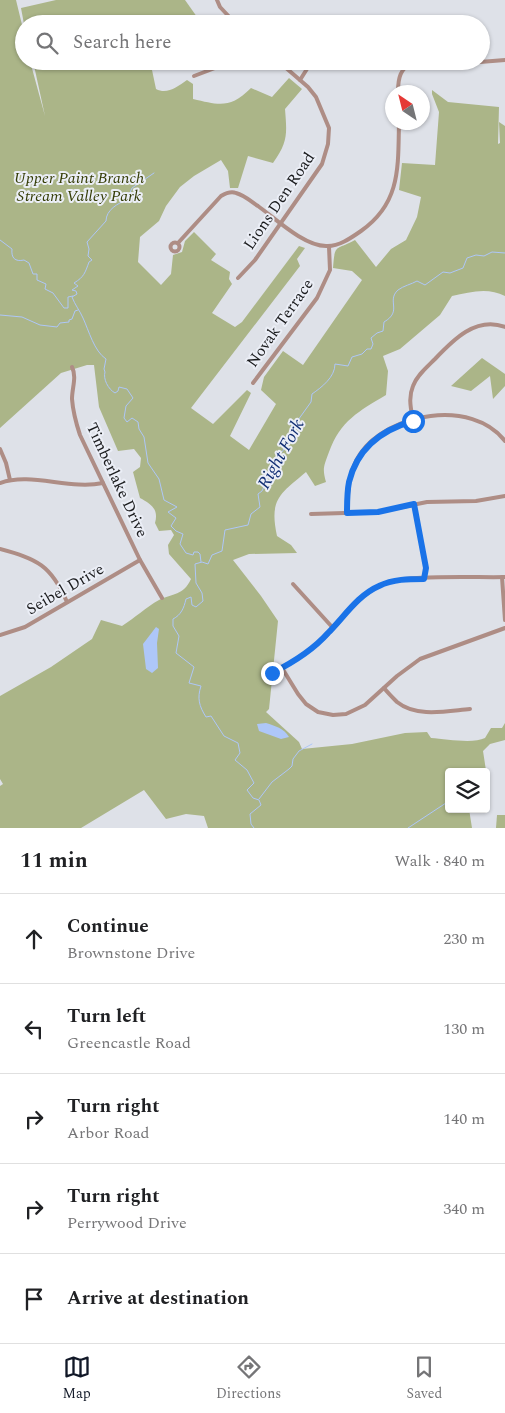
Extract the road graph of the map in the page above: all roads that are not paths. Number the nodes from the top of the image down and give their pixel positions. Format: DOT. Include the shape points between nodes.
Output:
graph roads {
  1 [pos="217,0"];
  2 [pos="228,15"];
  3 [pos="505,60"];
  4 [pos="490,61"];
  5 [pos="210,70"];
  6 [pos="288,70"];
  7 [pos="306,70"];
  8 [pos="403,70"];
  9 [pos="194,76"];
  10 [pos="300,80"];
  11 [pos="398,85"];
  12 [pos="400,130"];
  13 [pos="281,223"];
  14 [pos="178,243"];
  15 [pos="329,247"];
  16 [pos="238,278"];
  17 [pos="505,328"];
  18 [pos="72,367"];
  19 [pos="253,383"];
  20 [pos="413,421"];
  21 [pos="505,440"];
  22 [pos="0,449"];
  23 [pos="10,480"];
  24 [pos="0,483"];
  25 [pos="104,483"];
  26 [pos="505,496"];
  27 [pos="414,504"];
  28 [pos="347,513"];
  29 [pos="311,514"];
  30 [pos="0,549"];
  31 [pos="140,560"];
  32 [pos="503,577"];
  33 [pos="424,579"];
  34 [pos="293,584"];
  35 [pos="162,598"];
  36 [pos="67,602"];
  37 [pos="505,620"];
  38 [pos="333,628"];
  39 [pos="505,628"];
  40 [pos="0,635"];
  41 [pos="282,668"];
  42 [pos="272,673"];
  43 [pos="384,688"];
  44 [pos="470,709"];
  1 -- 2 [label="street"];
  3 -- 4 [label="street"];
  5 -- 9 [label="street"];
  6 -- 10 [label="street, Lions Den Road"];
  7 -- 10 [label="street"];
  8 -- 11 [label="street"];
  10 -- 13 [label="street, Lions Den Road" via="316,96 321,107 328,128 328,144 322,164"];
  12 -- 15 [label="street" via="397,170 388,203 363,230"];
  13 -- 14 [label="street" via="248,199 235,192 228,193"];
  13 -- 15 [label="street" via="309,242"];
  13 -- 16 [label="street, Lions Den Road"];
  15 -- 19 [label="street, Novak Terrace" via="330,270 317,298"];
  17 -- 20 [label="street" via="489,324 474,327 460,335 419,374 410,400"];
  18 -- 25 [label="street, Timberlake Drive" via="75,372 72,398 75,420"];
  20 -- 21 [label="street" via="458,415 483,422"];
  20 -- 28 [label="street" via="376,438 360,456 348,484"];
  22 -- 23 [label="street"];
  23 -- 24 [label="street"];
  23 -- 25 [label="street" via="89,486"];
  25 -- 31 [label="street, Timberlake Drive"];
  26 -- 27 [label="street"];
  27 -- 28 [label="street" via="378,512"];
  27 -- 33 [label="street" via="426,568"];
  28 -- 29 [label="street"];
  30 -- 36 [label="street" via="38,562 51,574"];
  31 -- 35 [label="street, Timberlake Drive"];
  31 -- 36 [label="street, Seibel Drive"];
  32 -- 33 [label="street"];
  32 -- 37 [label="street"];
  33 -- 38 [label="street" via="404,579 376,587"];
  34 -- 38 [label="street"];
  36 -- 40 [label="street, Seibel Drive" via="25,627"];
  38 -- 41 [label="street" via="312,648"];
  39 -- 43 [label="street" via="420,659"];
  41 -- 42 [label="street"];
  41 -- 43 [label="street" via="306,704 318,712 333,715 359,709"];
  43 -- 44 [label="street" via="397,702 413,711"];
}
